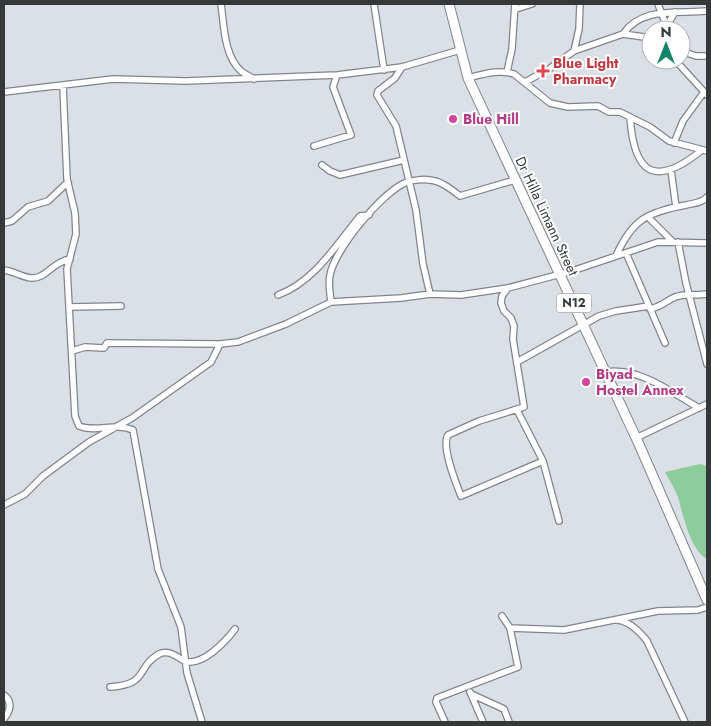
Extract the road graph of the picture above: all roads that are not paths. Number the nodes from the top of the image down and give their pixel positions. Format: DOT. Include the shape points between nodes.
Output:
graph roads {
  1 [pos="221,4"];
  2 [pos="374,4"];
  3 [pos="449,4"];
  4 [pos="532,4"];
  5 [pos="581,4"];
  6 [pos="658,4"];
  7 [pos="516,6"];
  8 [pos="707,11"];
  9 [pos="675,12"];
  10 [pos="661,13"];
  11 [pos="664,20"];
  12 [pos="671,20"];
  13 [pos="623,34"];
  14 [pos="641,35"];
  15 [pos="460,50"];
  16 [pos="574,50"];
  17 [pos="691,54"];
  18 [pos="707,56"];
  19 [pos="402,67"];
  20 [pos="384,70"];
  21 [pos="684,70"];
  22 [pos="507,72"];
  23 [pos="337,75"];
  24 [pos="468,78"];
  25 [pos="254,79"];
  26 [pos="525,82"];
  27 [pos="63,86"];
  28 [pos="4,92"];
  29 [pos="706,94"];
  30 [pos="630,117"];
  31 [pos="674,143"];
  32 [pos="682,145"];
  33 [pos="314,146"];
  34 [pos="704,150"];
  35 [pos="691,158"];
  36 [pos="404,160"];
  37 [pos="322,165"];
  38 [pos="670,170"];
  39 [pos="514,180"];
  40 [pos="68,182"];
  41 [pos="408,182"];
  42 [pos="707,197"];
  43 [pos="676,207"];
  44 [pos="369,215"];
  45 [pos="648,217"];
  46 [pos="4,222"];
  47 [pos="675,242"];
  48 [pos="707,243"];
  49 [pos="626,253"];
  50 [pos="616,256"];
  51 [pos="70,259"];
  52 [pos="4,270"];
  53 [pos="559,274"];
  54 [pos="508,288"];
  55 [pos="430,294"];
  56 [pos="689,294"];
  57 [pos="707,294"];
  58 [pos="278,295"];
  59 [pos="331,302"];
  60 [pos="121,306"];
  61 [pos="69,307"];
  62 [pos="650,308"];
  63 [pos="584,324"];
  64 [pos="665,343"];
  65 [pos="220,344"];
  66 [pos="72,352"];
  67 [pos="517,362"];
  68 [pos="707,364"];
  69 [pos="606,372"];
  70 [pos="707,404"];
  71 [pos="699,408"];
  72 [pos="518,410"];
  73 [pos="132,418"];
  74 [pos="114,426"];
  75 [pos="87,429"];
  76 [pos="133,430"];
  77 [pos="636,438"];
  78 [pos="89,442"];
  79 [pos="543,461"];
  80 [pos="4,505"];
  81 [pos="558,521"];
  82 [pos="706,594"];
  83 [pos="707,607"];
  84 [pos="502,616"];
  85 [pos="615,620"];
  86 [pos="510,628"];
  87 [pos="235,629"];
  88 [pos="184,660"];
  89 [pos="110,687"];
  90 [pos="467,687"];
  91 [pos="4,694"];
  92 [pos="471,694"];
  93 [pos="4,719"];
  94 [pos="202,722"];
  95 [pos="444,722"];
  96 [pos="483,722"];
  97 [pos="508,722"];
  98 [pos="685,722"];
  1 -- 25 [label="street" via="226,41 233,59 240,71"];
  2 -- 20 [label="street"];
  3 -- 15 [label="highway, Dr Hilla Limann Street / N12"];
  4 -- 7 [label="street"];
  5 -- 16 [label="street"];
  6 -- 10 [label="street"];
  7 -- 22 [label="street"];
  8 -- 9 [label="street"];
  9 -- 10 [label="street"];
  9 -- 12 [label="street"];
  10 -- 11 [label="street"];
  10 -- 13 [label="street" via="635,20"];
  13 -- 14 [label="street"];
  13 -- 16 [label="street"];
  15 -- 19 [label="street"];
  15 -- 24 [label="highway, Dr Hilla Limann Street / N12"];
  16 -- 26 [label="street"];
  17 -- 18 [label="street"];
  19 -- 20 [label="street"];
  19 -- 36 [label="street" via="377,95 396,126"];
  20 -- 23 [label="street"];
  21 -- 29 [label="street"];
  22 -- 24 [label="street" via="488,72"];
  22 -- 26 [label="street"];
  23 -- 25 [label="street"];
  23 -- 33 [label="street" via="333,87 351,135"];
  24 -- 39 [label="highway, Dr Hilla Limann Street / N12"];
  25 -- 27 [label="street" via="113,79"];
  26 -- 30 [label="street" via="550,103 568,107 598,106"];
  27 -- 28 [label="street"];
  27 -- 40 [label="street"];
  29 -- 31 [label="street" via="683,121"];
  30 -- 31 [label="street"];
  30 -- 38 [label="street" via="634,150 641,164 653,170"];
  31 -- 32 [label="street"];
  32 -- 34 [label="street"];
  32 -- 35 [label="street"];
  34 -- 35 [label="street"];
  35 -- 38 [label="street"];
  36 -- 37 [label="street" via="340,175"];
  36 -- 41 [label="street"];
  38 -- 43 [label="street"];
  39 -- 41 [label="street" via="460,196 446,185 430,180"];
  39 -- 53 [label="highway, Dr Hilla Limann Street / N12"];
  40 -- 46 [label="street" via="48,201 28,207 12,220"];
  40 -- 51 [label="street" via="76,234"];
  41 -- 44 [label="street" via="391,192"];
  41 -- 55 [label="street"];
  42 -- 43 [label="street" via="700,202"];
  43 -- 45 [label="street"];
  44 -- 58 [label="street" via="360,216 316,270 289,291"];
  44 -- 59 [label="street" via="350,236 336,260 330,274"];
  45 -- 47 [label="street"];
  45 -- 50 [label="street" via="626,234"];
  47 -- 48 [label="street"];
  47 -- 49 [label="street" via="658,242"];
  47 -- 56 [label="street"];
  49 -- 50 [label="street"];
  49 -- 62 [label="street"];
  50 -- 53 [label="street"];
  51 -- 52 [label="street" via="60,261 45,274 32,278"];
  51 -- 61 [label="street" via="67,270"];
  53 -- 54 [label="street"];
  53 -- 63 [label="highway, Dr Hilla Limann Street / N12"];
  54 -- 55 [label="street" via="461,295"];
  54 -- 67 [label="street" via="501,303 514,326"];
  55 -- 59 [label="street"];
  56 -- 57 [label="street"];
  56 -- 62 [label="street" via="676,296 662,306"];
  56 -- 68 [label="street"];
  59 -- 65 [label="street" via="286,324 238,342"];
  60 -- 61 [label="street"];
  61 -- 66 [label="street"];
  62 -- 63 [label="street" via="616,311"];
  62 -- 64 [label="street"];
  63 -- 67 [label="street"];
  63 -- 69 [label="highway, Dr Hilla Limann Street / N12"];
  65 -- 66 [label="street" via="107,344 104,348"];
  65 -- 73 [label="street" via="211,362"];
  66 -- 75 [label="street" via="75,416 79,426"];
  67 -- 72 [label="street" via="525,405"];
  69 -- 71 [label="street" via="621,370 656,382"];
  69 -- 77 [label="highway, Dr Hilla Limann Street / N12"];
  70 -- 71 [label="street"];
  71 -- 77 [label="street"];
  72 -- 79 [label="street"];
  72 -- 79 [label="street" via="479,421 446,438 447,454 461,496"];
  73 -- 74 [label="street"];
  73 -- 76 [label="street"];
  74 -- 75 [label="street"];
  74 -- 76 [label="street"];
  74 -- 78 [label="street"];
  75 -- 78 [label="street"];
  76 -- 88 [label="street" via="158,569 181,627"];
  77 -- 82 [label="highway, Dr Hilla Limann Street / N12"];
  78 -- 80 [label="street" via="43,476 25,494"];
  79 -- 81 [label="street"];
  83 -- 85 [label="street" via="658,611"];
  84 -- 86 [label="street"];
  85 -- 86 [label="street" via="564,630"];
  85 -- 98 [label="street" via="624,621 647,641"];
  86 -- 90 [label="street" via="518,667"];
  87 -- 88 [label="street" via="224,643 200,659 194,662"];
  88 -- 89 [label="street" via="168,652 161,654 132,684"];
  88 -- 94 [label="street"];
  90 -- 92 [label="street"];
  90 -- 95 [label="street" via="437,698"];
  91 -- 93 [label="street" via="10,706"];
  92 -- 96 [label="street"];
  92 -- 97 [label="street" via="504,710"];
}
